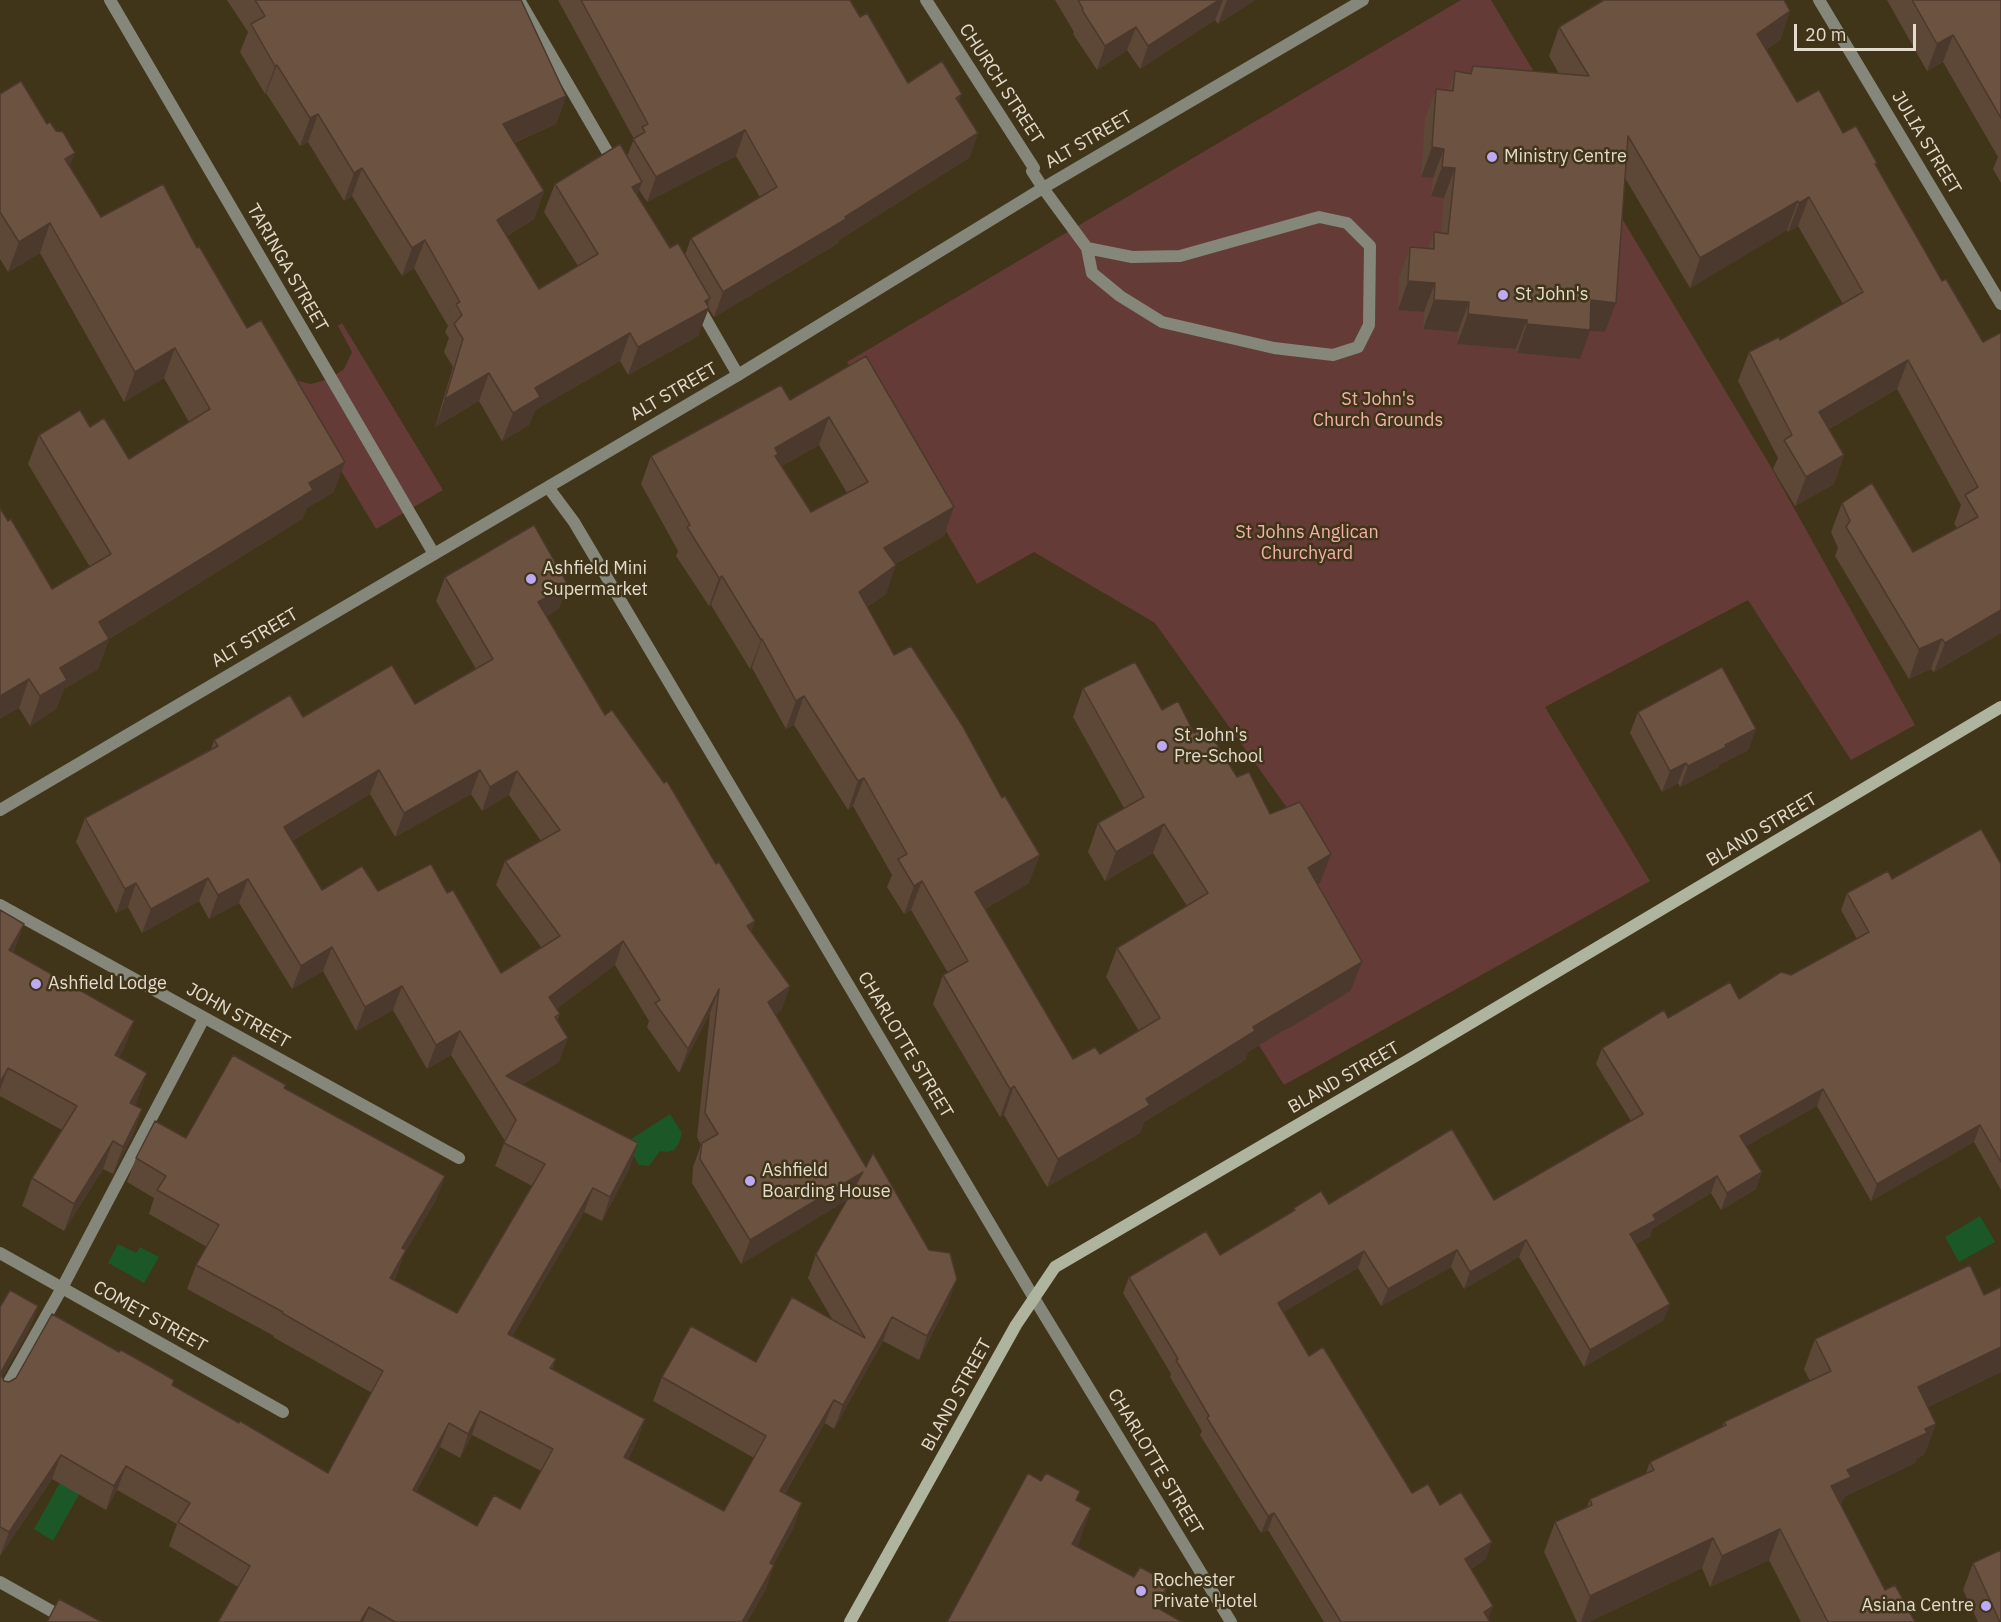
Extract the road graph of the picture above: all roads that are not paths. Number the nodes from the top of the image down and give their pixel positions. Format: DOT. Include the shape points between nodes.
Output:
graph roads {
  1 [pos="110,0"];
  2 [pos="519,0"];
  3 [pos="926,0"];
  4 [pos="1363,0"];
  5 [pos="1819,0"];
  6 [pos="621,174"];
  7 [pos="1043,188"];
  8 [pos="1087,248"];
  9 [pos="693,297"];
  10 [pos="2001,304"];
  11 [pos="738,375"];
  12 [pos="548,487"];
  13 [pos="434,554"];
  14 [pos="2001,707"];
  15 [pos="0,810"];
  16 [pos="0,905"];
  17 [pos="204,1018"];
  18 [pos="459,1158"];
  19 [pos="0,1253"];
  20 [pos="62,1288"];
  21 [pos="1034,1298"];
  22 [pos="0,1398"];
  23 [pos="283,1412"];
  24 [pos="0,1582"];
  25 [pos="71,1622"];
  26 [pos="850,1622"];
  27 [pos="1231,1622"];
  1 -- 13 [label="street, TARINGA STREET"];
  2 -- 6 [label="street"];
  3 -- 7 [label="street, CHURCH STREET"];
  4 -- 7 [label="street, ALT STREET"];
  5 -- 10 [label="street, JULIA STREET"];
  7 -- 8 [label="street, CHURCH STREET"];
  7 -- 11 [label="street, ALT STREET"];
  8 -- 8 [label="street, CHURCH STREET" via="1132,257 1180,256 1319,217 1347,223 1370,246 1369,325 1358,347 1334,355 1274,348 1162,322 1092,273"];
  9 -- 11 [label="street"];
  11 -- 12 [label="street, ALT STREET"];
  12 -- 13 [label="street, ALT STREET"];
  12 -- 21 [label="street, CHARLOTTE STREET" via="574,522"];
  13 -- 15 [label="street, ALT STREET"];
  14 -- 21 [label="street, BLAND STREET" via="1061,1263"];
  16 -- 17 [label="street, JOHN STREET"];
  17 -- 18 [label="street, JOHN STREET"];
  17 -- 20 [label="street"];
  19 -- 20 [label="street, COMET STREET"];
  20 -- 22 [label="street"];
  20 -- 23 [label="street, COMET STREET"];
  21 -- 26 [label="street, BLAND STREET"];
  21 -- 27 [label="street, CHARLOTTE STREET"];
  24 -- 25 [label="street"];
}
